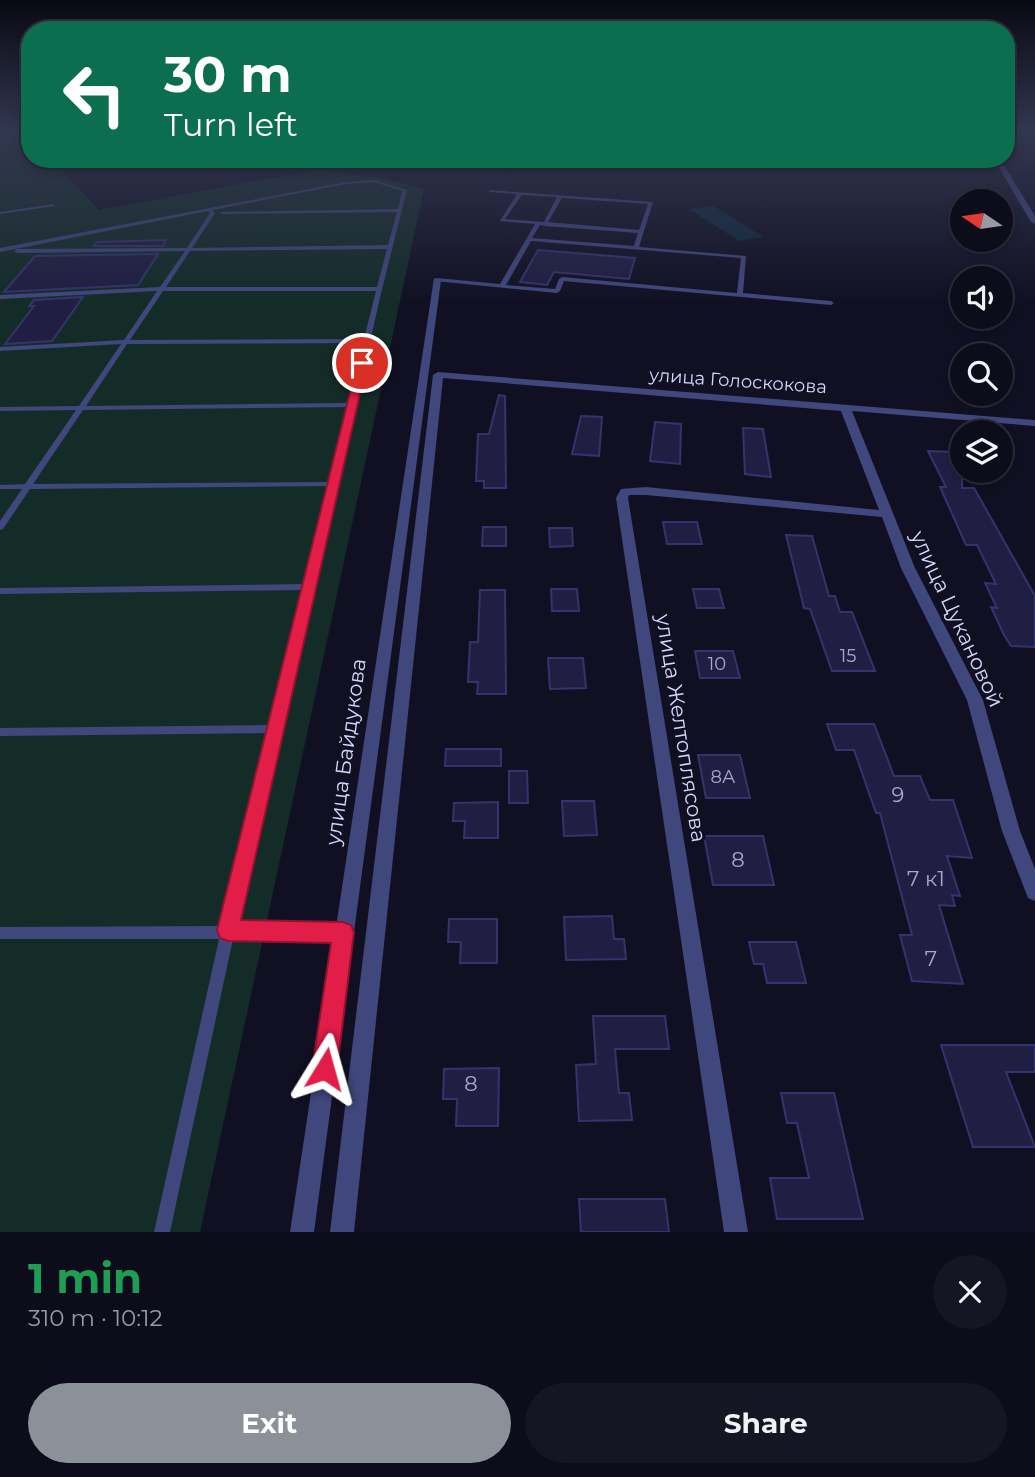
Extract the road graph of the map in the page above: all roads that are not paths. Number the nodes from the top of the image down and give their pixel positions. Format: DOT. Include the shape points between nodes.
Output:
graph roads {
  1 [pos="323,188"];
  2 [pos="397,188"];
  3 [pos="1015,188"];
  4 [pos="490,191"];
  5 [pos="520,194"];
  6 [pos="560,197"];
  7 [pos="53,205"];
  8 [pos="400,210"];
  9 [pos="211,212"];
  10 [pos="0,213"];
  11 [pos="1035,222"];
  12 [pos="541,224"];
  13 [pos="641,232"];
  14 [pos="529,239"];
  15 [pos="391,247"];
  16 [pos="189,248"];
  17 [pos="636,248"];
  18 [pos="1,249"];
  19 [pos="437,280"];
  20 [pos="502,286"];
  21 [pos="161,289"];
  22 [pos="379,289"];
  23 [pos="740,295"];
  24 [pos="0,297"];
  25 [pos="831,303"];
  26 [pos="367,341"];
  27 [pos="126,342"];
  28 [pos="0,349"];
  29 [pos="352,405"];
  30 [pos="82,406"];
  31 [pos="845,407"];
  32 [pos="0,409"];
  33 [pos="1035,422"];
  34 [pos="335,484"];
  35 [pos="28,486"];
  36 [pos="0,487"];
  37 [pos="887,514"];
  38 [pos="0,527"];
  39 [pos="310,587"];
  40 [pos="0,591"];
  41 [pos="275,729"];
  42 [pos="0,732"];
  43 [pos="1035,892"];
  44 [pos="228,930"];
  45 [pos="343,932"];
  46 [pos="0,933"];
  47 [pos="162,1232"];
  48 [pos="302,1232"];
  49 [pos="342,1232"];
  50 [pos="736,1232"];
  1 -- 9 [label="lane"];
  2 -- 8 [label="lane" via="405,191"];
  3 -- 11 [label="street"];
  4 -- 5 [label="lane"];
  5 -- 6 [label="lane"];
  5 -- 12 [label="lane" via="502,220"];
  6 -- 12 [label="lane"];
  6 -- 13 [label="lane" via="651,203"];
  7 -- 10 [label="lane"];
  8 -- 9 [label="lane"];
  8 -- 15 [label="lane"];
  9 -- 16 [label="lane"];
  9 -- 18 [label="lane"];
  12 -- 13 [label="lane"];
  12 -- 14 [label="lane"];
  13 -- 17 [label="lane"];
  14 -- 17 [label="lane"];
  14 -- 20 [label="lane"];
  15 -- 16 [label="lane"];
  15 -- 22 [label="lane"];
  16 -- 18 [label="lane"];
  16 -- 21 [label="lane"];
  17 -- 23 [label="lane" via="744,257"];
  19 -- 20 [label="lane"];
  19 -- 45 [label="street, улица Байдукова"];
  20 -- 23 [label="lane" via="556,291 562,279"];
  21 -- 22 [label="lane"];
  21 -- 24 [label="lane"];
  21 -- 27 [label="lane"];
  22 -- 26 [label="lane"];
  23 -- 25 [label="lane"];
  26 -- 27 [label="lane"];
  26 -- 29 [label="lane"];
  27 -- 28 [label="lane"];
  27 -- 30 [label="lane"];
  29 -- 30 [label="lane"];
  29 -- 34 [label="lane"];
  30 -- 32 [label="lane"];
  30 -- 35 [label="lane"];
  31 -- 33 [label="street, улица Голоскокова"];
  31 -- 37 [label="street, улица Цукановой"];
  31 -- 49 [label="street, улица Голоскокова" via="438,375"];
  34 -- 35 [label="lane"];
  34 -- 39 [label="lane"];
  35 -- 36 [label="lane"];
  35 -- 38 [label="lane"];
  37 -- 43 [label="street, улица Цукановой" via="908,568 975,700 1011,831"];
  37 -- 50 [label="street, улица Желтоплясова" via="646,491 625,492 622,498"];
  39 -- 40 [label="lane"];
  39 -- 41 [label="lane"];
  41 -- 42 [label="lane"];
  41 -- 44 [label="lane"];
  44 -- 45 [label="lane"];
  44 -- 46 [label="lane"];
  44 -- 47 [label="lane"];
  45 -- 48 [label="street, улица Байдукова"];
}
